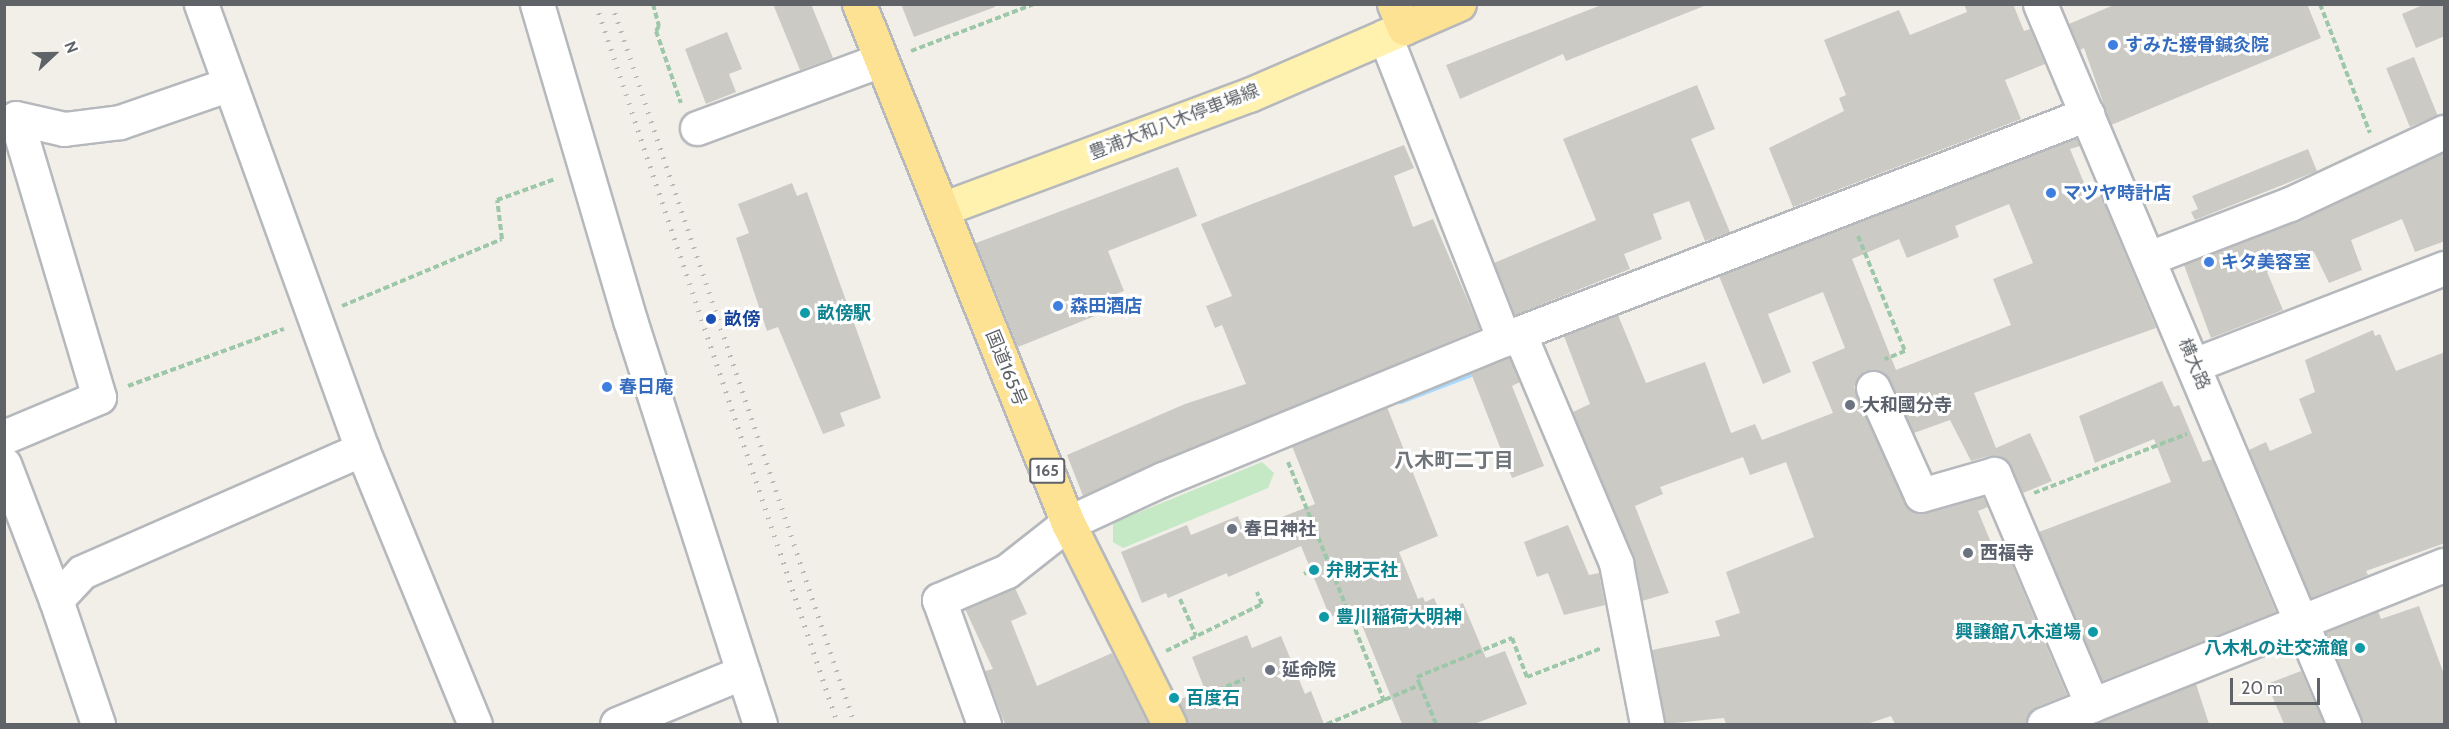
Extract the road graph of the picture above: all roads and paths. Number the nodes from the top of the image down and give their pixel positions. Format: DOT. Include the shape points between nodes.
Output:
graph roads {
  1 [pos="201,4"];
  2 [pos="537,4"];
  3 [pos="653,4"];
  4 [pos="859,4"];
  5 [pos="1034,4"];
  6 [pos="1459,4"];
  7 [pos="2040,4"];
  8 [pos="2320,4"];
  9 [pos="1394,23"];
  10 [pos="893,57"];
  11 [pos="230,84"];
  12 [pos="2087,114"];
  13 [pos="697,128"];
  14 [pos="2445,132"];
  15 [pos="2380,159"];
  16 [pos="585,168"];
  17 [pos="942,209"];
  18 [pos="1855,230"];
  19 [pos="2149,258"];
  20 [pos="2445,268"];
  21 [pos="315,318"];
  22 [pos="1512,336"];
  23 [pos="2194,365"];
  24 [pos="1873,388"];
  25 [pos="99,397"];
  26 [pos="2219,422"];
  27 [pos="4,437"];
  28 [pos="362,449"];
  29 [pos="1287,459"];
  30 [pos="4,464"];
  31 [pos="2027,496"];
  32 [pos="1068,523"];
  33 [pos="2445,565"];
  34 [pos="1257,592"];
  35 [pos="1180,599"];
  36 [pos="56,600"];
  37 [pos="2304,621"];
  38 [pos="1196,636"];
  39 [pos="1609,645"];
  40 [pos="1141,663"];
  41 [pos="743,672"];
  42 [pos="1244,679"];
  43 [pos="1420,685"];
  44 [pos="1384,701"];
  45 [pos="2099,711"];
  46 [pos="1176,715"];
  47 [pos="98,724"];
  48 [pos="475,724"];
  49 [pos="617,724"];
  50 [pos="760,724"];
  51 [pos="984,724"];
  52 [pos="1327,724"];
  53 [pos="1436,724"];
  54 [pos="1647,724"];
  55 [pos="2044,724"];
  56 [pos="2344,724"];
  1 -- 11 [label="street"];
  2 -- 16 [label="street"];
  3 -- 13 [label="path" via="659,26 656,32 689,124"];
  4 -- 10 [label="highway, 国道165号 / 165"];
  5 -- 10 [label="path"];
  6 -- 9 [label="highway"];
  7 -- 12 [label="street, 横大路"];
  8 -- 15 [label="path"];
  9 -- 17 [label="main road, 豊浦大和八木停車場線" via="1249,95"];
  9 -- 22 [label="street"];
  10 -- 13 [label="street"];
  10 -- 17 [label="highway, 国道165号 / 165"];
  11 -- 21 [label="street"];
  11 -- 25 [label="street" via="120,122 64,129 16,118"];
  12 -- 19 [label="street, 横大路"];
  12 -- 22 [label="street"];
  14 -- 15 [label="street"];
  15 -- 19 [label="street" via="2290,204"];
  16 -- 21 [label="path" via="497,200 502,239"];
  16 -- 41 [label="street"];
  17 -- 32 [label="highway, 国道165号 / 165"];
  18 -- 24 [label="path" via="1905,351 1864,368"];
  19 -- 23 [label="street, 横大路"];
  20 -- 23 [label="street"];
  21 -- 25 [label="path"];
  21 -- 28 [label="street"];
  22 -- 32 [label="street" via="1163,479"];
  22 -- 54 [label="street" via="1616,563"];
  23 -- 26 [label="street, 横大路"];
  24 -- 45 [label="street" via="1921,495 1994,474"];
  25 -- 27 [label="street"];
  26 -- 31 [label="path"];
  26 -- 37 [label="street, 横大路"];
  28 -- 36 [label="street" via="82,572"];
  28 -- 48 [label="street"];
  29 -- 44 [label="path"];
  30 -- 36 [label="street"];
  32 -- 40 [label="highway, 国道165号 / 165"];
  32 -- 51 [label="street" via="1007,572 939,600"];
  33 -- 37 [label="street"];
  34 -- 38 [label="path" via="1262,604"];
  35 -- 38 [label="path"];
  36 -- 47 [label="street"];
  37 -- 45 [label="street"];
  37 -- 56 [label="street, 横大路"];
  38 -- 40 [label="path"];
  39 -- 43 [label="path" via="1527,677 1512,638 1417,677"];
  40 -- 46 [label="highway, 国道165号 / 165"];
  41 -- 49 [label="street"];
  41 -- 50 [label="street"];
  42 -- 46 [label="path"];
  43 -- 44 [label="path"];
  43 -- 53 [label="path"];
  44 -- 52 [label="path"];
  45 -- 55 [label="street"];
}
